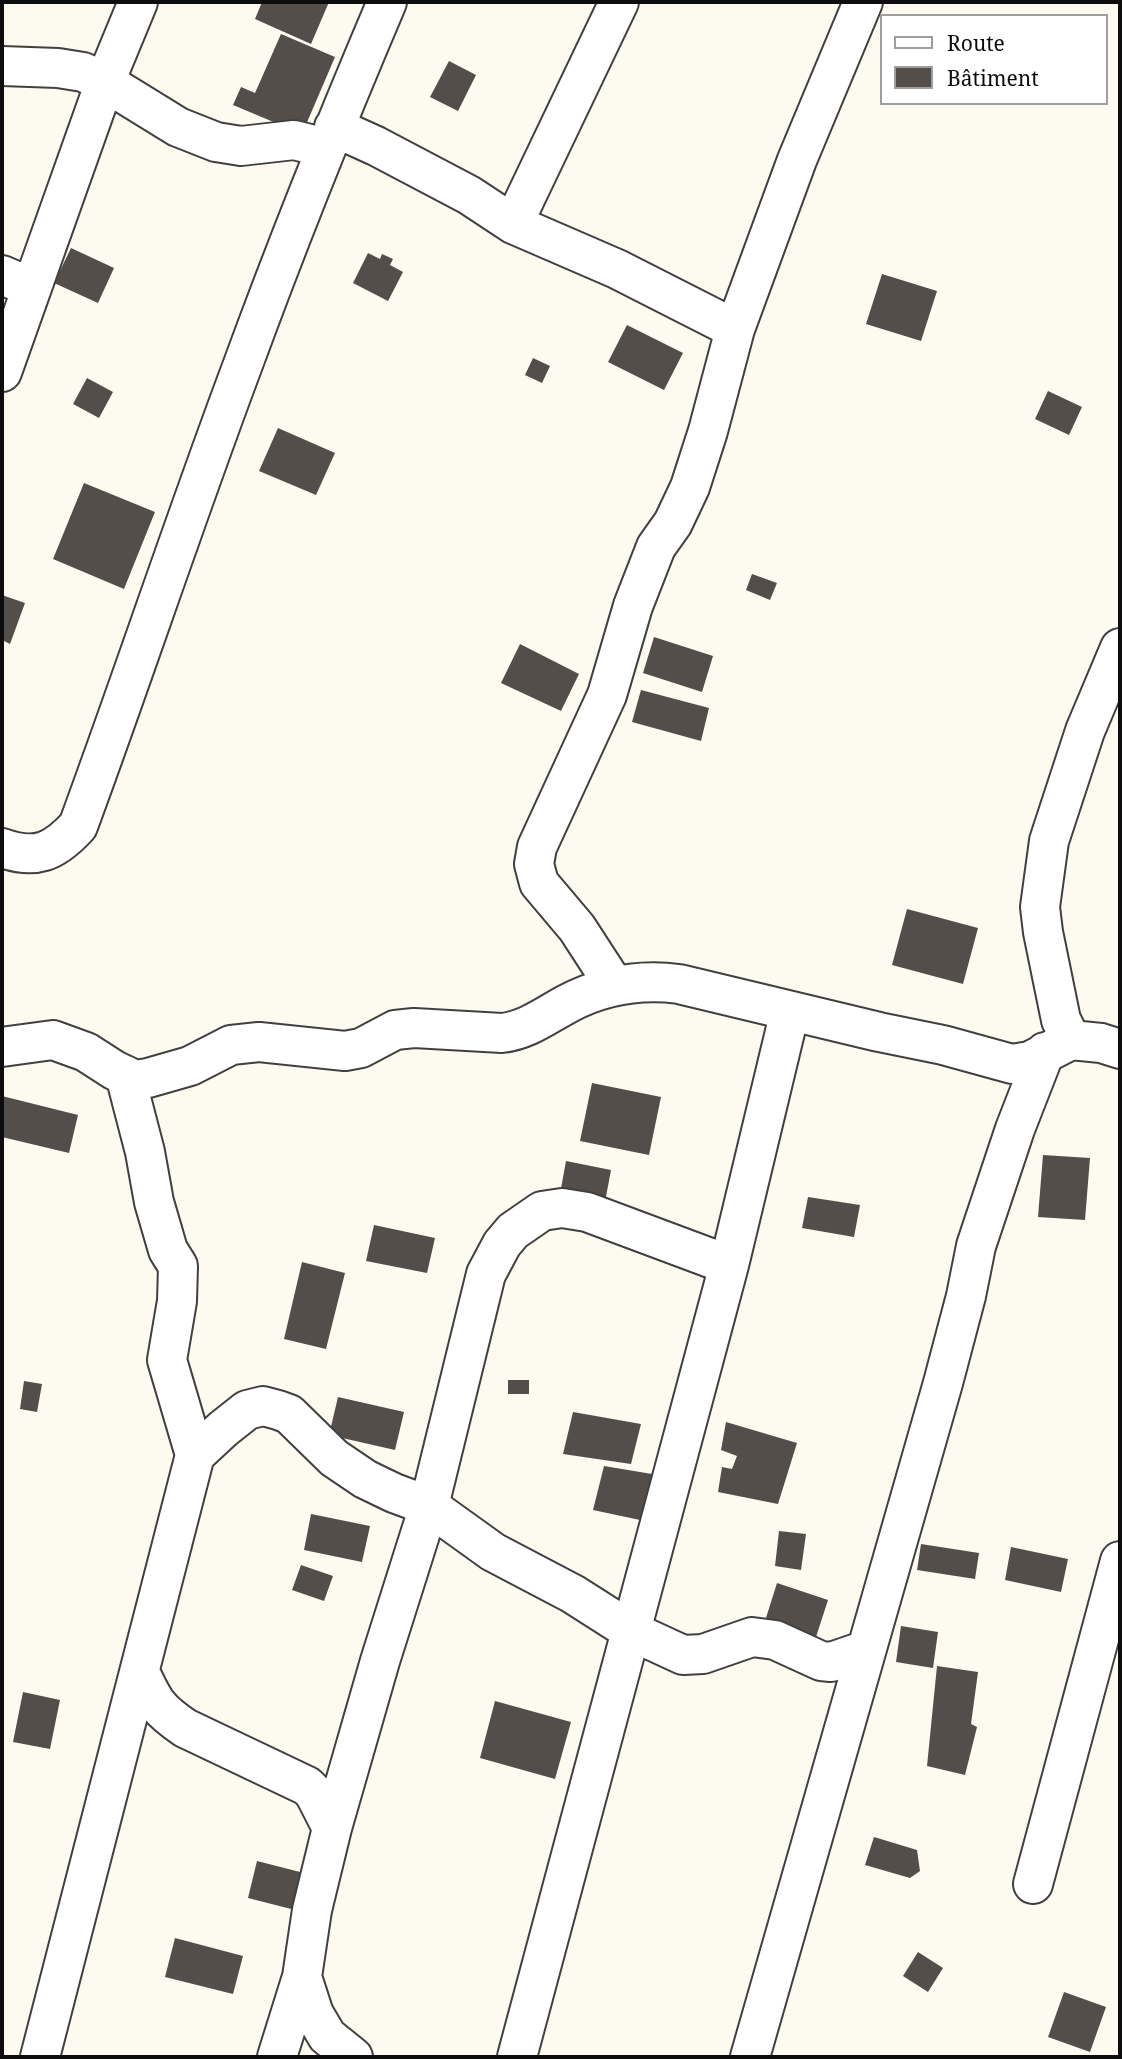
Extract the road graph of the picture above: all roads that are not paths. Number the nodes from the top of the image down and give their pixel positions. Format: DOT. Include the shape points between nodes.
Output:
graph roads {
  1 [pos="138,2"];
  2 [pos="387,2"];
  3 [pos="619,2"];
  4 [pos="863,2"];
  5 [pos="2,66"];
  6 [pos="105,82"];
  7 [pos="330,138"];
  8 [pos="513,224"];
  9 [pos="17,281"];
  10 [pos="735,329"];
  11 [pos="2,372"];
  12 [pos="1120,648"];
  13 [pos="1112,699"];
  14 [pos="2,848"];
  15 [pos="614,985"];
  16 [pos="790,1011"];
  17 [pos="1058,1046"];
  18 [pos="2,1047"];
  19 [pos="1120,1049"];
  20 [pos="125,1075"];
  21 [pos="729,1265"];
  22 [pos="195,1455"];
  23 [pos="429,1506"];
  24 [pos="1120,1561"];
  25 [pos="631,1631"];
  26 [pos="866,1650"];
  27 [pos="140,1672"];
  28 [pos="332,1828"];
  29 [pos="1033,1884"];
  30 [pos="302,1978"];
  31 [pos="40,2057"];
  32 [pos="277,2057"];
  33 [pos="353,2057"];
  34 [pos="517,2057"];
  35 [pos="751,2057"];
  1 -- 6 [label="street"];
  2 -- 7 [label="street"];
  3 -- 8 [label="street"];
  4 -- 10 [label="street" via="797,160"];
  5 -- 6 [label="street" via="58,68"];
  6 -- 7 [label="street" via="178,127 216,142 241,145"];
  6 -- 9 [label="street"];
  7 -- 8 [label="street" via="448,184"];
  7 -- 14 [label="street" via="241,368 78,826 62,843 43,852 16,853"];
  8 -- 10 [label="street" via="617,269"];
  9 -- 11 [label="street"];
  10 -- 15 [label="street" via="690,487 656,547 607,695 542,836 534,864 539,883 577,928"];
  12 -- 13 [label="street"];
  13 -- 17 [label="street" via="1086,731 1049,841 1040,906 1061,1020"];
  15 -- 16 [label="street" via="679,984"];
  15 -- 20 [label="street" via="516,1031 396,1030 345,1051 259,1042 231,1045 190,1066 148,1078 135,1080"];
  16 -- 17 [label="street" via="1012,1064 1030,1061"];
  16 -- 21 [label="street"];
  17 -- 19 [label="street" via="1101,1043"];
  17 -- 26 [label="street" via="1015,1129 976,1246 946,1370"];
  18 -- 20 [label="street" via="53,1040 86,1052"];
  20 -- 22 [label="street" via="153,1202 178,1266 167,1360"];
  21 -- 23 [label="street" via="587,1212 562,1208 542,1211 513,1231 486,1274"];
  21 -- 25 [label="street"];
  22 -- 23 [label="street" via="247,1410 263,1406 289,1414 334,1458 365,1479"];
  22 -- 27 [label="street"];
  23 -- 25 [label="street" via="493,1552"];
  23 -- 28 [label="street"];
  24 -- 29 [label="street"];
  25 -- 26 [label="street" via="683,1655 703,1654 752,1637 775,1640 821,1661"];
  25 -- 34 [label="street"];
  26 -- 35 [label="street"];
  27 -- 28 [label="street" via="156,1706 167,1716 307,1786"];
  27 -- 31 [label="street"];
  28 -- 30 [label="street" via="312,1910"];
  30 -- 32 [label="street"];
  30 -- 33 [label="street" via="327,2036"];
}
